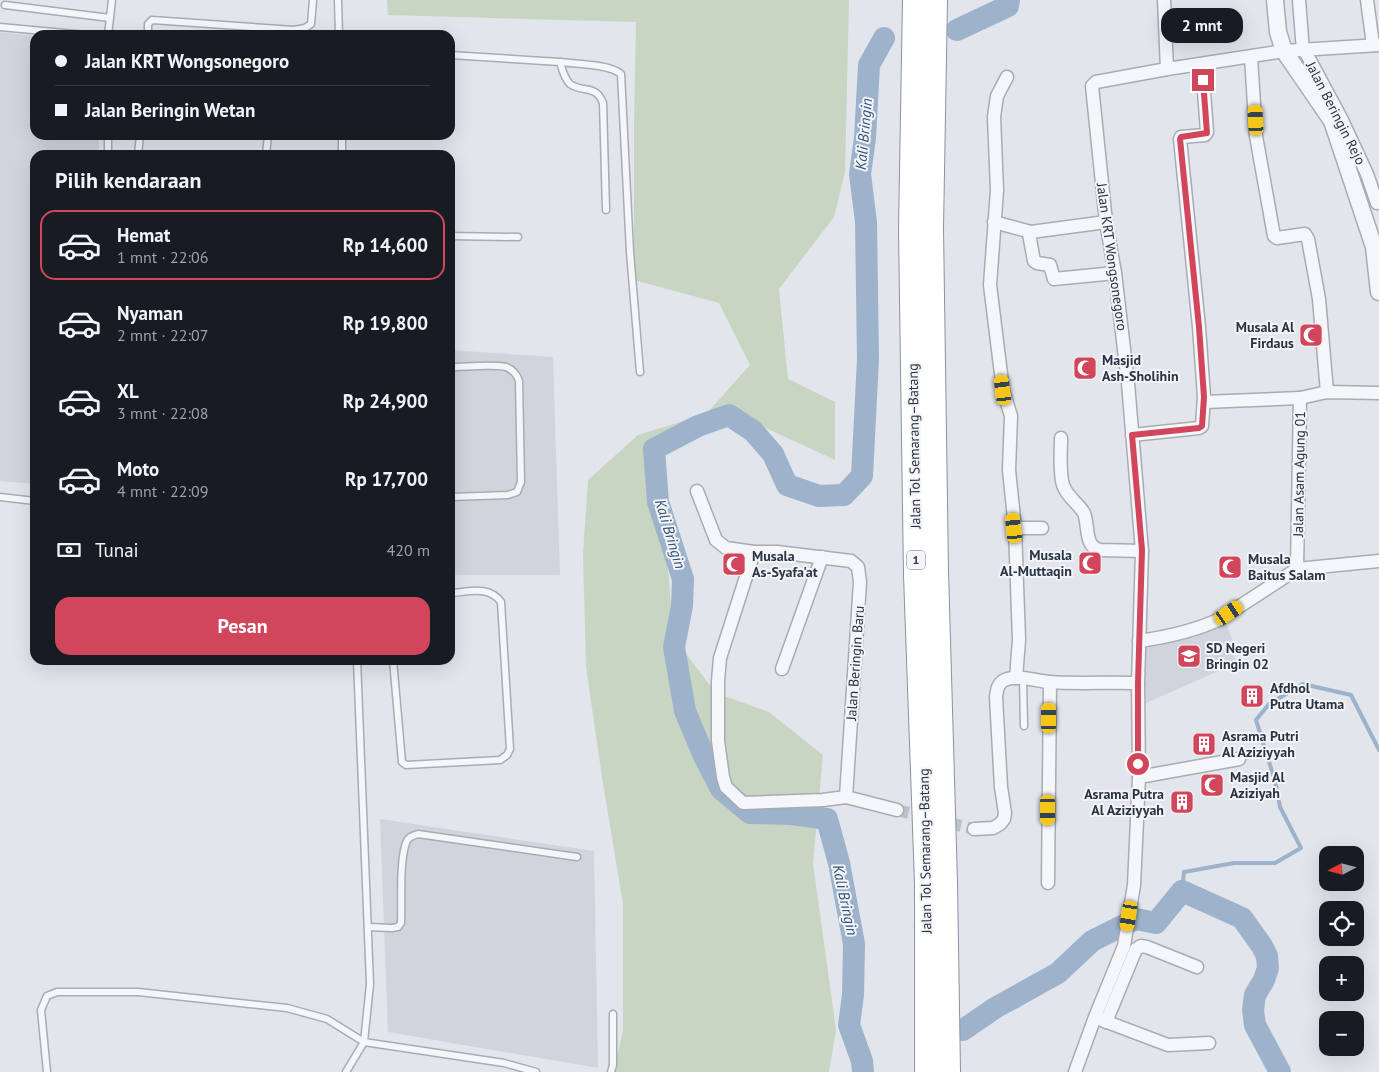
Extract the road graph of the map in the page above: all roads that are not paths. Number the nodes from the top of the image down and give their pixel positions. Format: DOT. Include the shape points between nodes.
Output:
graph roads {
  1 [pos="112,0"];
  2 [pos="313,0"];
  3 [pos="338,0"];
  4 [pos="1164,0"];
  5 [pos="1276,0"];
  6 [pos="1298,0"];
  7 [pos="1367,0"];
  8 [pos="5,5"];
  9 [pos="924,6"];
  10 [pos="110,18"];
  11 [pos="0,27"];
  12 [pos="32,30"];
  13 [pos="109,30"];
  14 [pos="148,30"];
  15 [pos="294,30"];
  16 [pos="294,30"];
  17 [pos="339,30"];
  18 [pos="1376,45"];
  19 [pos="1284,51"];
  20 [pos="1304,51"];
  21 [pos="455,55"];
  22 [pos="1251,57"];
  23 [pos="560,62"];
  24 [pos="1202,64"];
  25 [pos="1168,69"];
  26 [pos="923,73"];
  27 [pos="1007,77"];
  28 [pos="1377,203"];
  29 [pos="606,210"];
  30 [pos="994,222"];
  31 [pos="1106,222"];
  32 [pos="1030,232"];
  33 [pos="455,236"];
  34 [pos="518,237"];
  35 [pos="1115,272"];
  36 [pos="1379,292"];
  37 [pos="455,367"];
  38 [pos="640,372"];
  39 [pos="1327,392"];
  40 [pos="1379,394"];
  41 [pos="1300,398"];
  42 [pos="1204,402"];
  43 [pos="1132,435"];
  44 [pos="1061,438"];
  45 [pos="697,491"];
  46 [pos="0,497"];
  47 [pos="455,497"];
  48 [pos="30,500"];
  49 [pos="1014,528"];
  50 [pos="1042,528"];
  51 [pos="1142,550"];
  52 [pos="754,552"];
  53 [pos="822,557"];
  54 [pos="1379,561"];
  55 [pos="1297,569"];
  56 [pos="455,593"];
  57 [pos="1139,642"];
  58 [pos="356,665"];
  59 [pos="394,665"];
  60 [pos="782,669"];
  61 [pos="1020,678"];
  62 [pos="1050,682"];
  63 [pos="1138,683"];
  64 [pos="1024,726"];
  65 [pos="1239,759"];
  66 [pos="1139,777"];
  67 [pos="846,797"];
  68 [pos="897,810"];
  69 [pos="974,829"];
  70 [pos="577,858"];
  71 [pos="1048,883"];
  72 [pos="368,927"];
  73 [pos="1197,967"];
  74 [pos="613,1014"];
  75 [pos="1100,1019"];
  76 [pos="364,1042"];
  77 [pos="1210,1043"];
  78 [pos="927,1061"];
  79 [pos="47,1072"];
  80 [pos="346,1072"];
  81 [pos="536,1072"];
  82 [pos="611,1072"];
  83 [pos="948,1072"];
  84 [pos="1075,1072"];
  1 -- 10 [label="lane"];
  2 -- 16 [label="lane" via="311,24"];
  3 -- 17 [label="lane"];
  4 -- 25 [label="street"];
  5 -- 19 [label="street" via="1278,32"];
  6 -- 20 [label="street"];
  7 -- 18 [label="street"];
  8 -- 10 [label="lane"];
  9 -- 26 [label="highway, Jalan Tol Semarang–Batang / 1"];
  10 -- 13 [label="lane"];
  11 -- 12 [label="lane"];
  14 -- 15 [label="lane" via="152,20"];
  18 -- 20 [label="street, Jalan KRT Wongsonegoro"];
  19 -- 20 [label="street, Jalan KRT Wongsonegoro"];
  19 -- 22 [label="street, Jalan KRT Wongsonegoro"];
  19 -- 36 [label="street" via="1332,121 1374,246"];
  20 -- 28 [label="street, Jalan Beringin Rejo" via="1341,118"];
  21 -- 23 [label="lane"];
  22 -- 24 [label="street, Jalan KRT Wongsonegoro"];
  22 -- 39 [label="street" via="1256,136 1274,236 1305,234 1308,239 1319,299"];
  23 -- 29 [label="lane" via="571,85 596,92 603,103"];
  23 -- 38 [label="lane" via="618,70 621,74 629,242"];
  24 -- 25 [label="street, Jalan KRT Wongsonegoro"];
  24 -- 42 [label="street" via="1207,133 1180,139"];
  25 -- 31 [label="street, Jalan KRT Wongsonegoro" via="1096,82 1092,86"];
  26 -- 78 [label="highway, Jalan Tol Semarang–Batang / 1" via="911,258 916,575 927,883"];
  26 -- 83 [label="highway, Jalan Tol Semarang–Batang / 1" via="932,228 936,571 946,882"];
  27 -- 30 [label="street" via="997,96 994,117"];
  30 -- 32 [label="street"];
  30 -- 49 [label="street" via="990,284 1003,390 1011,416 1009,470"];
  31 -- 32 [label="street"];
  31 -- 35 [label="street, Jalan KRT Wongsonegoro"];
  32 -- 35 [label="street" via="1034,261 1050,265 1054,279"];
  33 -- 34 [label="lane"];
  35 -- 43 [label="street, Jalan KRT Wongsonegoro"];
  37 -- 47 [label="lane" via="507,368 516,373 519,381 521,482 517,492 508,496"];
  39 -- 40 [label="street, Jalan Asam Agung 01"];
  39 -- 41 [label="street, Jalan Asam Agung 01"];
  41 -- 42 [label="street"];
  41 -- 55 [label="street, Jalan Asam Agung 01"];
  42 -- 43 [label="street" via="1201,427"];
  43 -- 51 [label="street, Jalan KRT Wongsonegoro"];
  44 -- 51 [label="street" via="1064,486 1083,513 1090,544 1100,550"];
  45 -- 52 [label="street, Jalan Beringin Baru" via="716,540 726,548"];
  46 -- 48 [label="lane"];
  49 -- 50 [label="street"];
  49 -- 61 [label="street"];
  51 -- 57 [label="street, Jalan KRT Wongsonegoro"];
  52 -- 53 [label="street, Jalan Beringin Baru"];
  52 -- 67 [label="street" via="720,658 717,717 726,787 743,803"];
  53 -- 60 [label="street"];
  53 -- 67 [label="street, Jalan Beringin Baru" via="851,561 858,567 860,582"];
  54 -- 55 [label="street"];
  55 -- 57 [label="street" via="1208,625"];
  56 -- 59 [label="lane" via="483,590 496,595 501,602 510,749 507,755 500,760 406,765 402,762"];
  57 -- 63 [label="street, Jalan KRT Wongsonegoro"];
  58 -- 72 [label="lane"];
  61 -- 62 [label="street"];
  61 -- 64 [label="lane"];
  61 -- 69 [label="street" via="1006,679 997,688 1004,819 993,828"];
  62 -- 63 [label="street"];
  62 -- 71 [label="street"];
  63 -- 66 [label="street, Jalan KRT Wongsonegoro"];
  65 -- 66 [label="street"];
  66 -- 75 [label="street, Jalan KRT Wongsonegoro" via="1134,885 1124,946"];
  67 -- 68 [label="street"];
  70 -- 72 [label="lane" via="418,834 406,842 401,922 392,928"];
  72 -- 76 [label="lane" via="370,984"];
  73 -- 75 [label="street" via="1140,946"];
  74 -- 82 [label="lane"];
  75 -- 77 [label="street" via="1168,1045"];
  75 -- 84 [label="street"];
  76 -- 79 [label="lane" via="327,1019 287,1008 138,992 57,992 47,996 41,1010"];
  76 -- 80 [label="lane"];
  76 -- 81 [label="lane" via="504,1063"];
}
